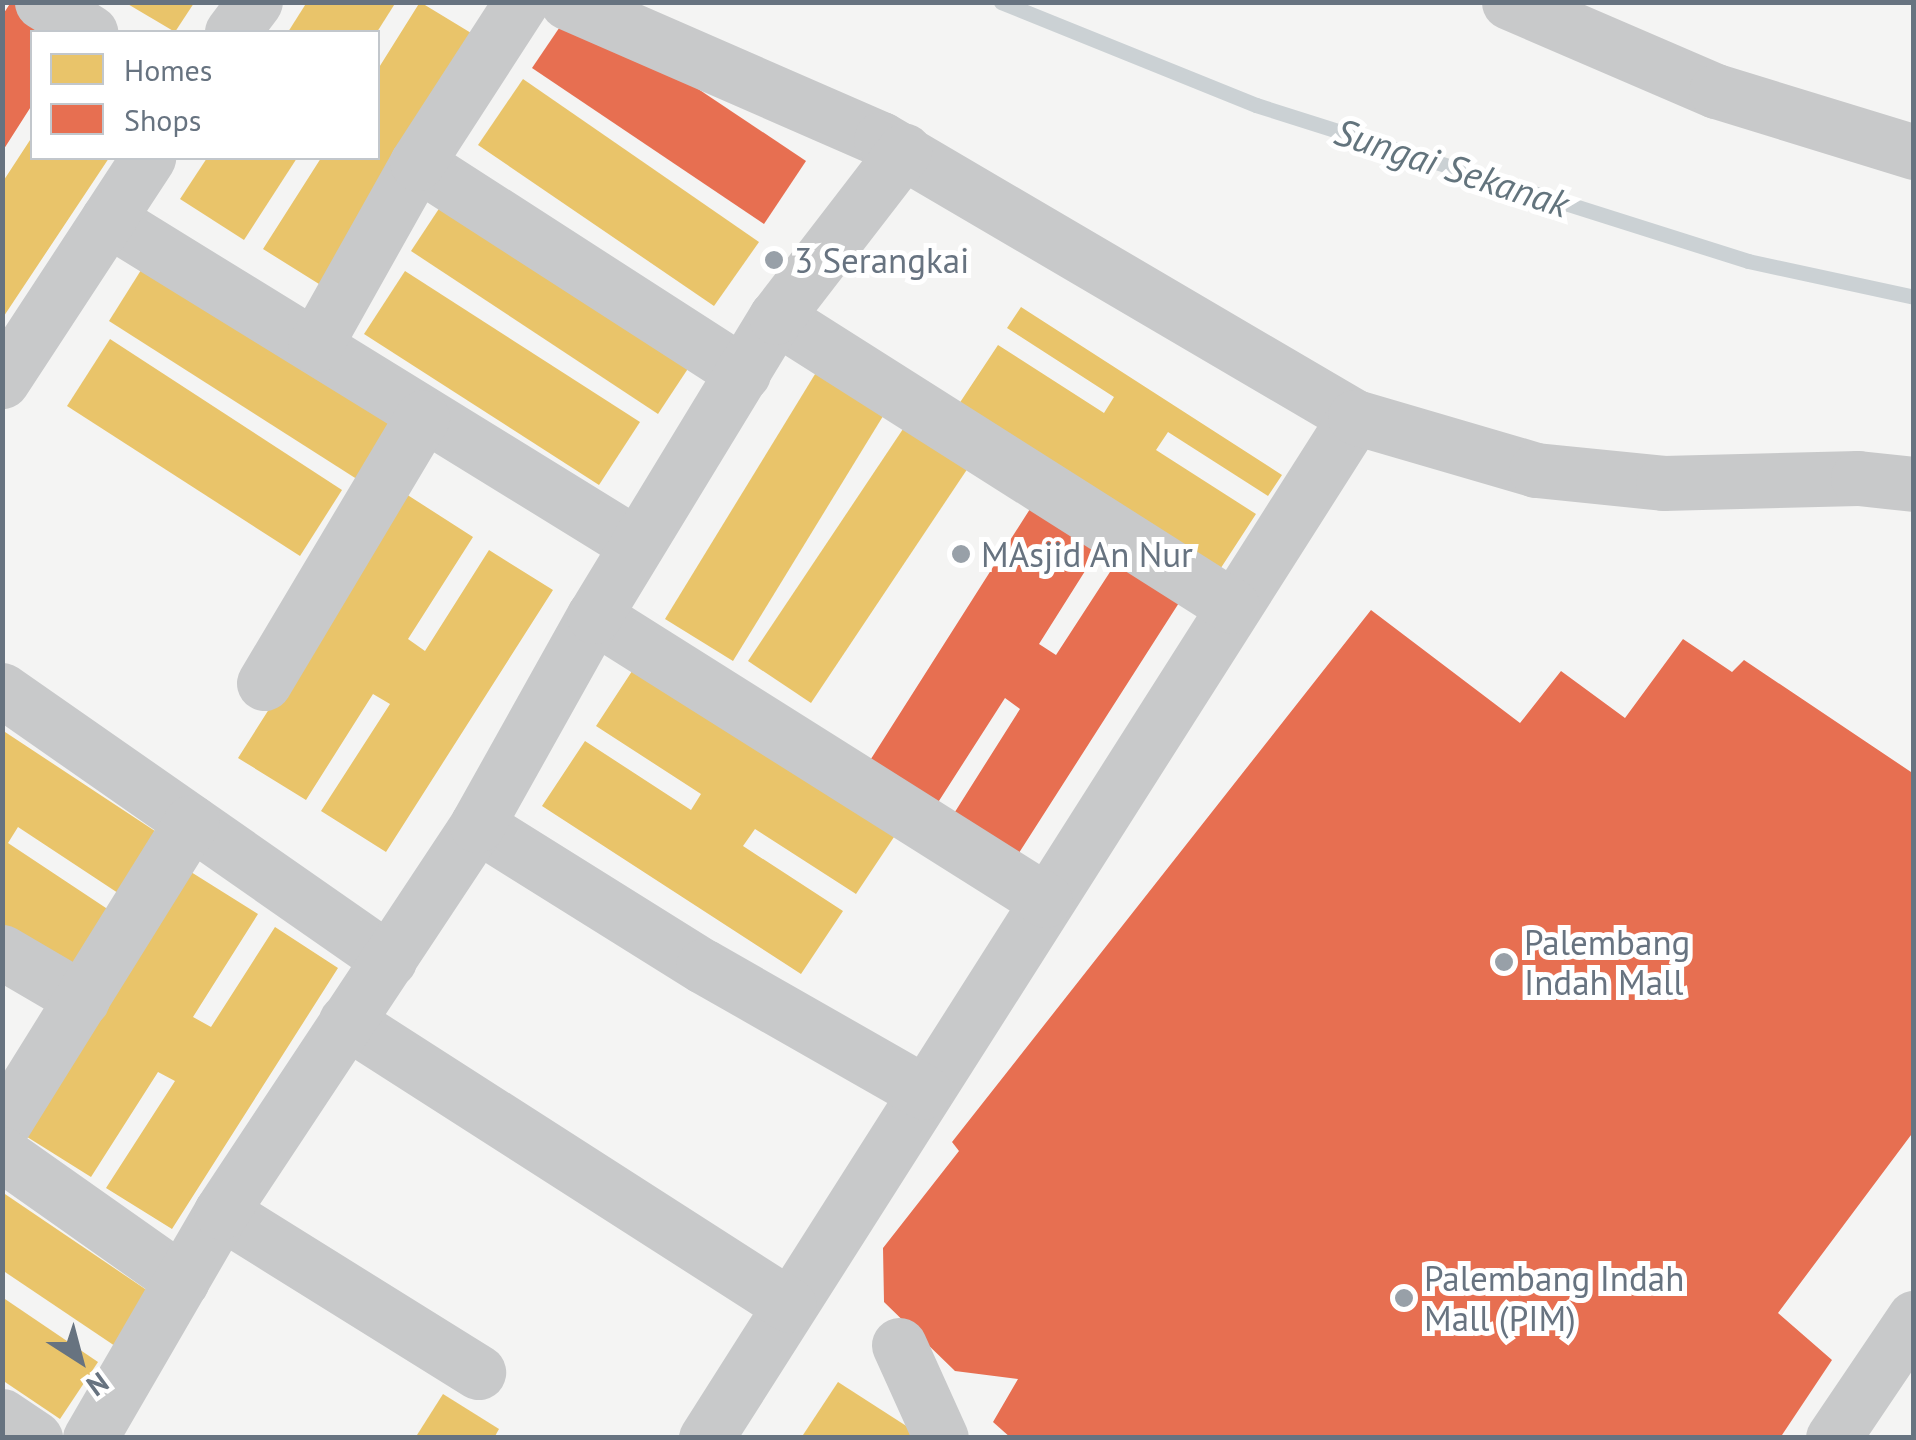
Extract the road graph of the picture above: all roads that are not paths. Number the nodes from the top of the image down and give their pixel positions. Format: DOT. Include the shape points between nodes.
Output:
graph roads {
  1 [pos="42,2"];
  2 [pos="255,2"];
  3 [pos="521,2"];
  4 [pos="566,2"];
  5 [pos="1509,2"];
  6 [pos="1590,16"];
  7 [pos="87,30"];
  8 [pos="234,30"];
  9 [pos="904,151"];
  10 [pos="1914,152"];
  11 [pos="147,160"];
  12 [pos="416,163"];
  13 [pos="108,219"];
  14 [pos="776,317"];
  15 [pos="315,345"];
  16 [pos="743,374"];
  17 [pos="2,381"];
  18 [pos="1355,417"];
  19 [pos="422,418"];
  20 [pos="1914,484"];
  21 [pos="637,546"];
  22 [pos="1232,606"];
  23 [pos="594,616"];
  24 [pos="264,683"];
  25 [pos="2,690"];
  26 [pos="191,822"];
  27 [pos="476,825"];
  28 [pos="1045,900"];
  29 [pos="2,952"];
  30 [pos="389,960"];
  31 [pos="82,998"];
  32 [pos="346,1020"];
  33 [pos="924,1092"];
  34 [pos="2,1126"];
  35 [pos="2,1154"];
  36 [pos="221,1212"];
  37 [pos="182,1280"];
  38 [pos="789,1305"];
  39 [pos="1914,1318"];
  40 [pos="899,1345"];
  41 [pos="478,1372"];
  42 [pos="2,1416"];
  43 [pos="34,1438"];
  44 [pos="90,1438"];
  45 [pos="706,1438"];
  46 [pos="941,1438"];
  47 [pos="1833,1438"];
  1 -- 7 [label="street"];
  2 -- 8 [label="street"];
  3 -- 12 [label="street"];
  4 -- 9 [label="street"];
  5 -- 6 [label="street"];
  6 -- 10 [label="street" via="1716,91"];
  9 -- 14 [label="street"];
  9 -- 18 [label="street"];
  11 -- 13 [label="street"];
  12 -- 15 [label="street"];
  12 -- 16 [label="street"];
  13 -- 15 [label="street"];
  13 -- 17 [label="street"];
  14 -- 16 [label="street"];
  14 -- 22 [label="street"];
  15 -- 19 [label="street"];
  16 -- 21 [label="street"];
  18 -- 20 [label="street" via="1536,470 1663,483 1858,478"];
  18 -- 22 [label="street"];
  19 -- 21 [label="street"];
  19 -- 24 [label="street"];
  21 -- 23 [label="street"];
  22 -- 28 [label="street"];
  23 -- 27 [label="street"];
  23 -- 28 [label="street"];
  25 -- 26 [label="street"];
  26 -- 30 [label="street"];
  26 -- 31 [label="street"];
  27 -- 30 [label="street"];
  27 -- 33 [label="street" via="702,966"];
  28 -- 33 [label="street"];
  29 -- 31 [label="street"];
  30 -- 32 [label="street"];
  31 -- 34 [label="street"];
  32 -- 36 [label="street"];
  32 -- 38 [label="street"];
  33 -- 38 [label="street"];
  35 -- 37 [label="street"];
  36 -- 37 [label="street"];
  36 -- 41 [label="street"];
  37 -- 44 [label="street"];
  38 -- 45 [label="street"];
  39 -- 47 [label="street"];
  40 -- 46 [label="street"];
  42 -- 43 [label="street"];
}
